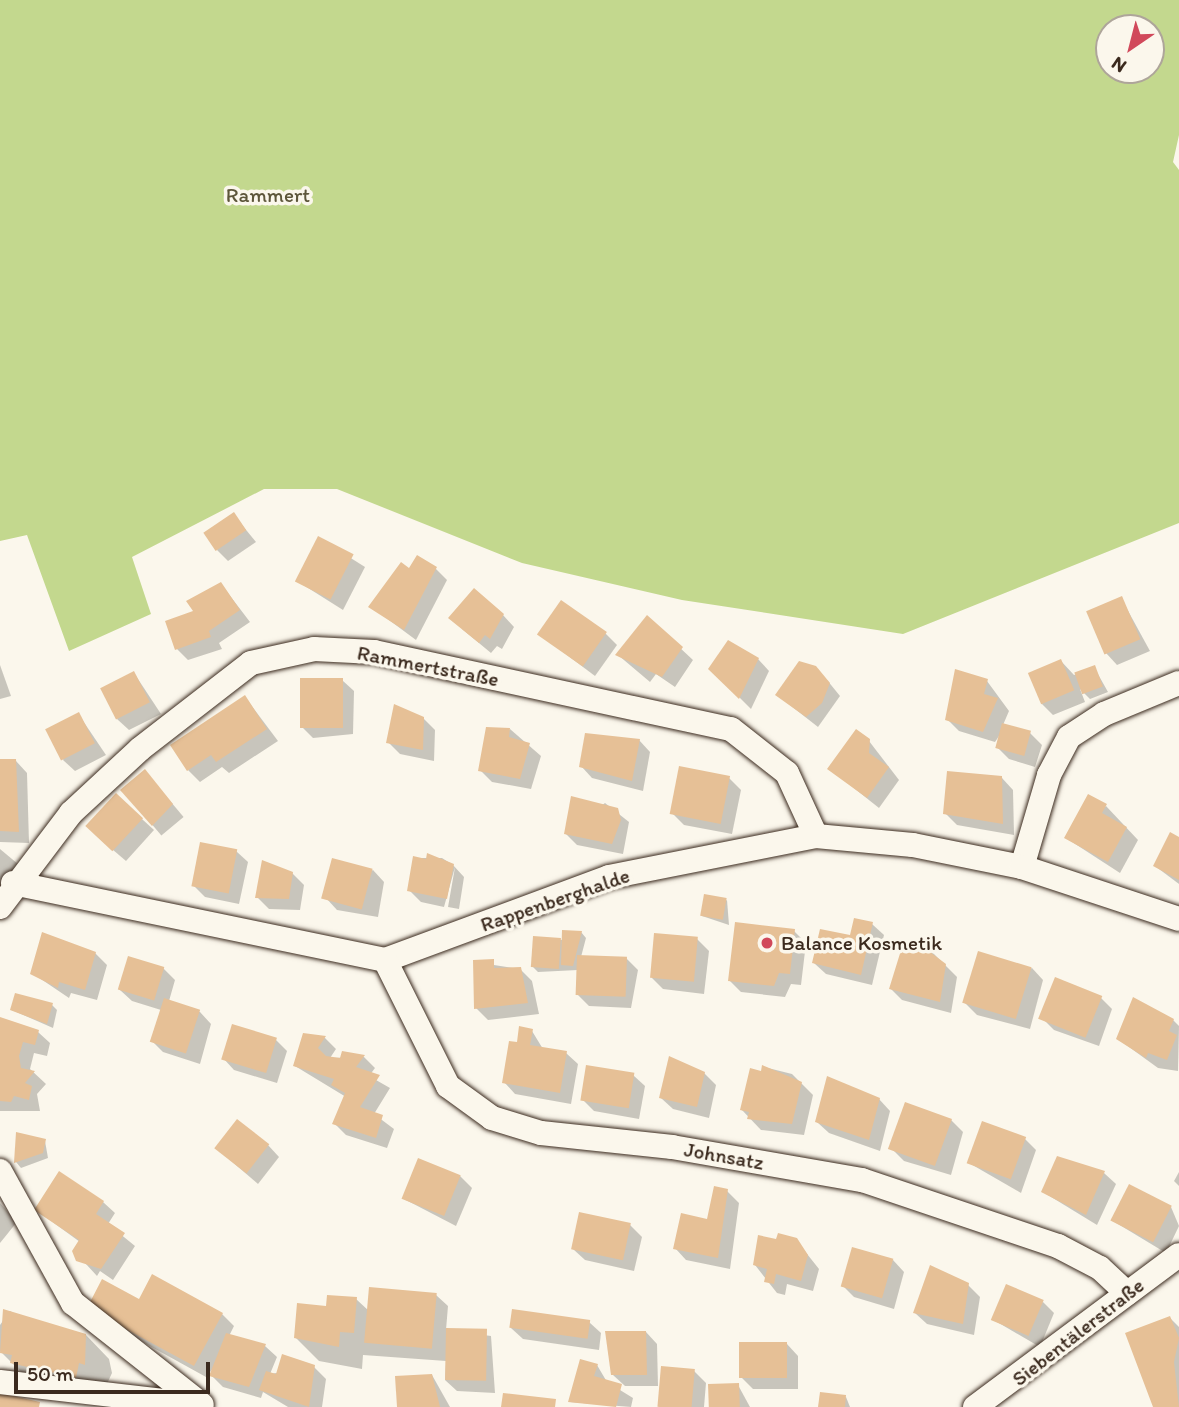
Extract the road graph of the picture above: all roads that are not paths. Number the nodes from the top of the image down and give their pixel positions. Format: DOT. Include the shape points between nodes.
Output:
graph roads {
  1 [pos="1179,683"];
  2 [pos="816,836"];
  3 [pos="1022,866"];
  4 [pos="13,883"];
  5 [pos="0,907"];
  6 [pos="1179,919"];
  7 [pos="385,960"];
  8 [pos="0,1171"];
  9 [pos="1179,1255"];
  10 [pos="1127,1293"];
  11 [pos="0,1382"];
  12 [pos="205,1406"];
  13 [pos="975,1407"];
  1 -- 3 [label="street" via="1104,714 1069,737 1049,775"];
  2 -- 3 [label="street, Rappenberghalde" via="913,845"];
  2 -- 4 [label="street, Rammertstraße" via="787,773 731,729 373,652 314,649 251,663 71,813"];
  2 -- 7 [label="street, Rappenberghalde" via="609,877"];
  3 -- 6 [label="street, Rappenberghalde"];
  4 -- 5 [label="street, Rammertstraße"];
  4 -- 7 [label="street"];
  7 -- 10 [label="street, Johnsatz" via="448,1086 492,1118 541,1133 673,1147 862,1180 1058,1246 1100,1268"];
  8 -- 12 [label="street" via="73,1303"];
  9 -- 10 [label="street, Siebentälerstraße"];
  10 -- 13 [label="street, Siebentälerstraße"];
  11 -- 12 [label="street"];
}
